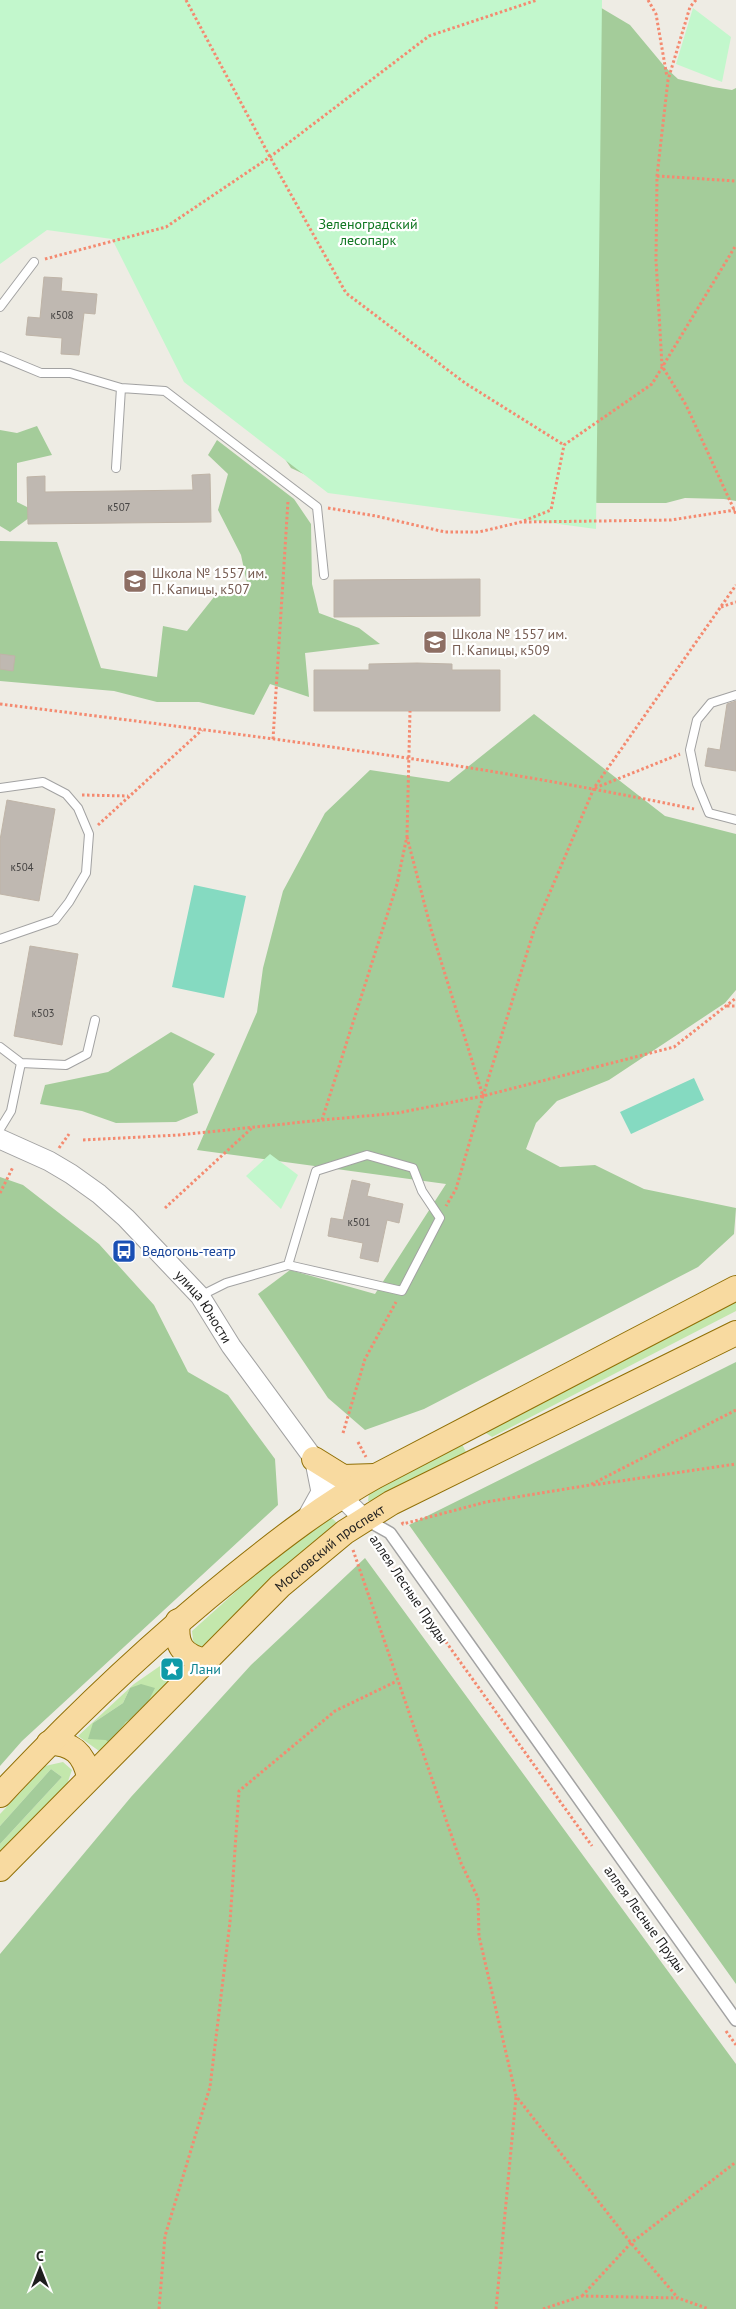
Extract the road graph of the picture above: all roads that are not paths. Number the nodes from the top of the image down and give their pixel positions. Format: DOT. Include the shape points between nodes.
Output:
graph roads {
  1 [pos="34,262"];
  2 [pos="0,307"];
  3 [pos="0,356"];
  4 [pos="121,388"];
  5 [pos="116,468"];
  6 [pos="324,575"];
  7 [pos="736,695"];
  8 [pos="0,788"];
  9 [pos="736,820"];
  10 [pos="0,939"];
  11 [pos="95,1020"];
  12 [pos="0,1047"];
  13 [pos="21,1063"];
  14 [pos="0,1129"];
  15 [pos="0,1139"];
  16 [pos="288,1265"];
  17 [pos="736,1288"];
  18 [pos="200,1296"];
  19 [pos="736,1333"];
  20 [pos="469,1426"];
  21 [pos="485,1457"];
  22 [pos="314,1459"];
  23 [pos="376,1476"];
  24 [pos="341,1496"];
  25 [pos="306,1519"];
  26 [pos="364,1519"];
  27 [pos="178,1621"];
  28 [pos="205,1660"];
  29 [pos="49,1743"];
  30 [pos="89,1777"];
  31 [pos="0,1795"];
  32 [pos="0,1869"];
  33 [pos="736,2020"];
  1 -- 2 [label="lane"];
  3 -- 4 [label="lane" via="41,373 70,373"];
  4 -- 5 [label="lane"];
  4 -- 6 [label="lane" via="165,391 317,507"];
  7 -- 9 [label="lane" via="711,703 697,720 690,750 697,784 709,813"];
  8 -- 10 [label="lane" via="43,782 66,794 78,808 89,834 86,873 54,920"];
  11 -- 13 [label="lane" via="88,1054 66,1065"];
  12 -- 13 [label="lane"];
  13 -- 14 [label="lane" via="11,1111"];
  15 -- 18 [label="street, улица Юности" via="49,1161 100,1194"];
  16 -- 16 [label="lane" via="316,1172 367,1155 413,1168 422,1191 440,1218 402,1291"];
  16 -- 18 [label="lane" via="226,1283"];
  17 -- 20 [label="main road"];
  18 -- 22 [label="street, улица Юности" via="231,1346"];
  19 -- 21 [label="main road, Московский проспект"];
  20 -- 21 [label="main road"];
  20 -- 23 [label="main road"];
  21 -- 26 [label="main road, Московский проспект"];
  22 -- 23 [label="main road" via="343,1477"];
  22 -- 24 [label="street, улица Юности"];
  22 -- 25 [label="street" via="321,1492"];
  23 -- 24 [label="main road"];
  24 -- 25 [label="main road"];
  24 -- 26 [label="street, улица Юности"];
  25 -- 27 [label="main road"];
  26 -- 28 [label="main road, Московский проспект" via="280,1586"];
  26 -- 33 [label="street, аллея Лесные Пруды" via="390,1533"];
  27 -- 28 [label="main road" via="176,1633 181,1648 190,1657"];
  27 -- 29 [label="main road"];
  28 -- 30 [label="main road, Московский проспект"];
  29 -- 30 [label="main road" via="62,1743 79,1752"];
  29 -- 31 [label="main road"];
  30 -- 32 [label="main road, Московский проспект"];
}
